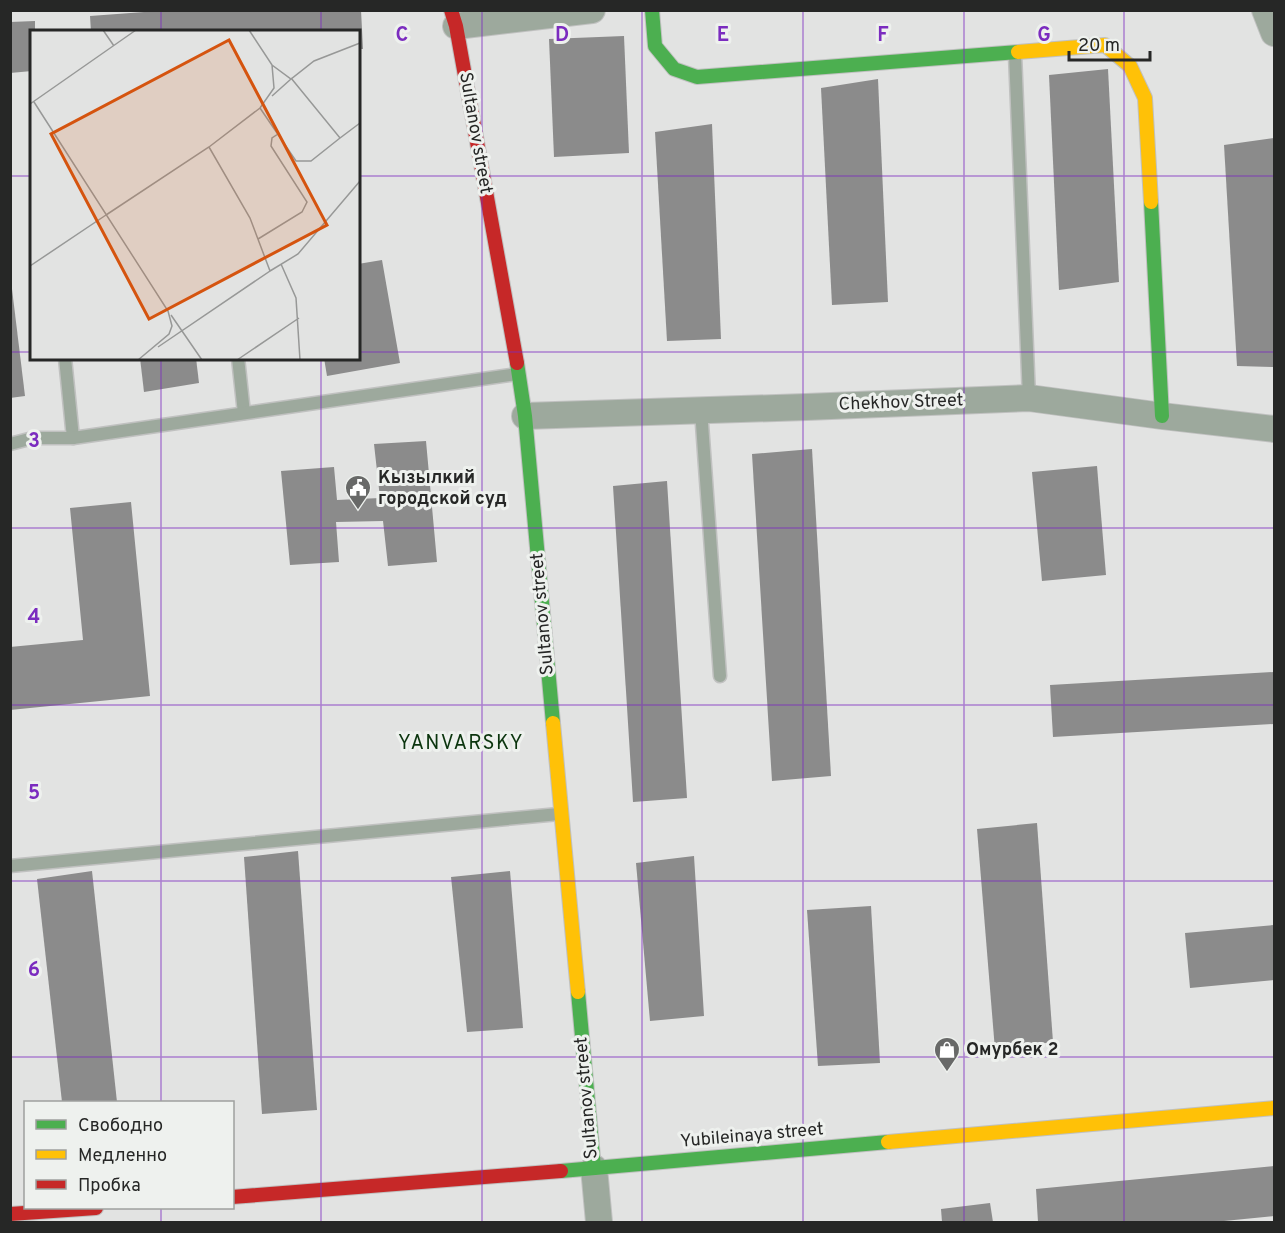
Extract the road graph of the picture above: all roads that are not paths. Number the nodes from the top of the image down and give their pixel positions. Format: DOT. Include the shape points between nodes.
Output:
graph roads {
  1 [pos="592,10"];
  2 [pos="652,10"];
  3 [pos="1265,10"];
  4 [pos="454,18"];
  5 [pos="1275,33"];
  6 [pos="1015,52"];
  7 [pos="65,360"];
  8 [pos="238,360"];
  9 [pos="519,374"];
  10 [pos="1029,398"];
  11 [pos="701,410"];
  12 [pos="244,413"];
  13 [pos="525,416"];
  14 [pos="1162,416"];
  15 [pos="1275,429"];
  16 [pos="73,438"];
  17 [pos="10,444"];
  18 [pos="720,676"];
  19 [pos="561,814"];
  20 [pos="10,866"];
  21 [pos="1275,1108"];
  22 [pos="594,1168"];
  23 [pos="234,1197"];
  24 [pos="82,1209"];
  25 [pos="10,1214"];
  26 [pos="599,1222"];
  1 -- 4 [label="street"];
  2 -- 6 [label="main road" via="655,46 674,69 697,77"];
  3 -- 5 [label="street"];
  4 -- 9 [label="main road, Sultanov street"];
  6 -- 10 [label="lane"];
  6 -- 14 [label="main road" via="1105,45 1130,66 1145,98"];
  7 -- 16 [label="lane"];
  8 -- 12 [label="lane"];
  9 -- 12 [label="lane"];
  9 -- 13 [label="main road, Sultanov street"];
  10 -- 11 [label="street, Chekhov Street"];
  10 -- 14 [label="street, Chekhov Street"];
  11 -- 13 [label="street, Chekhov Street"];
  11 -- 18 [label="lane"];
  12 -- 16 [label="lane"];
  13 -- 19 [label="main road, Sultanov street"];
  14 -- 15 [label="street, Chekhov Street"];
  16 -- 17 [label="lane" via="33,438"];
  19 -- 20 [label="lane"];
  19 -- 22 [label="main road, Sultanov street"];
  21 -- 22 [label="main road, Yubileinaya street"];
  22 -- 23 [label="main road, Yubileinaya street"];
  22 -- 26 [label="street, Sultanov street"];
  24 -- 25 [label="main road"];
}
